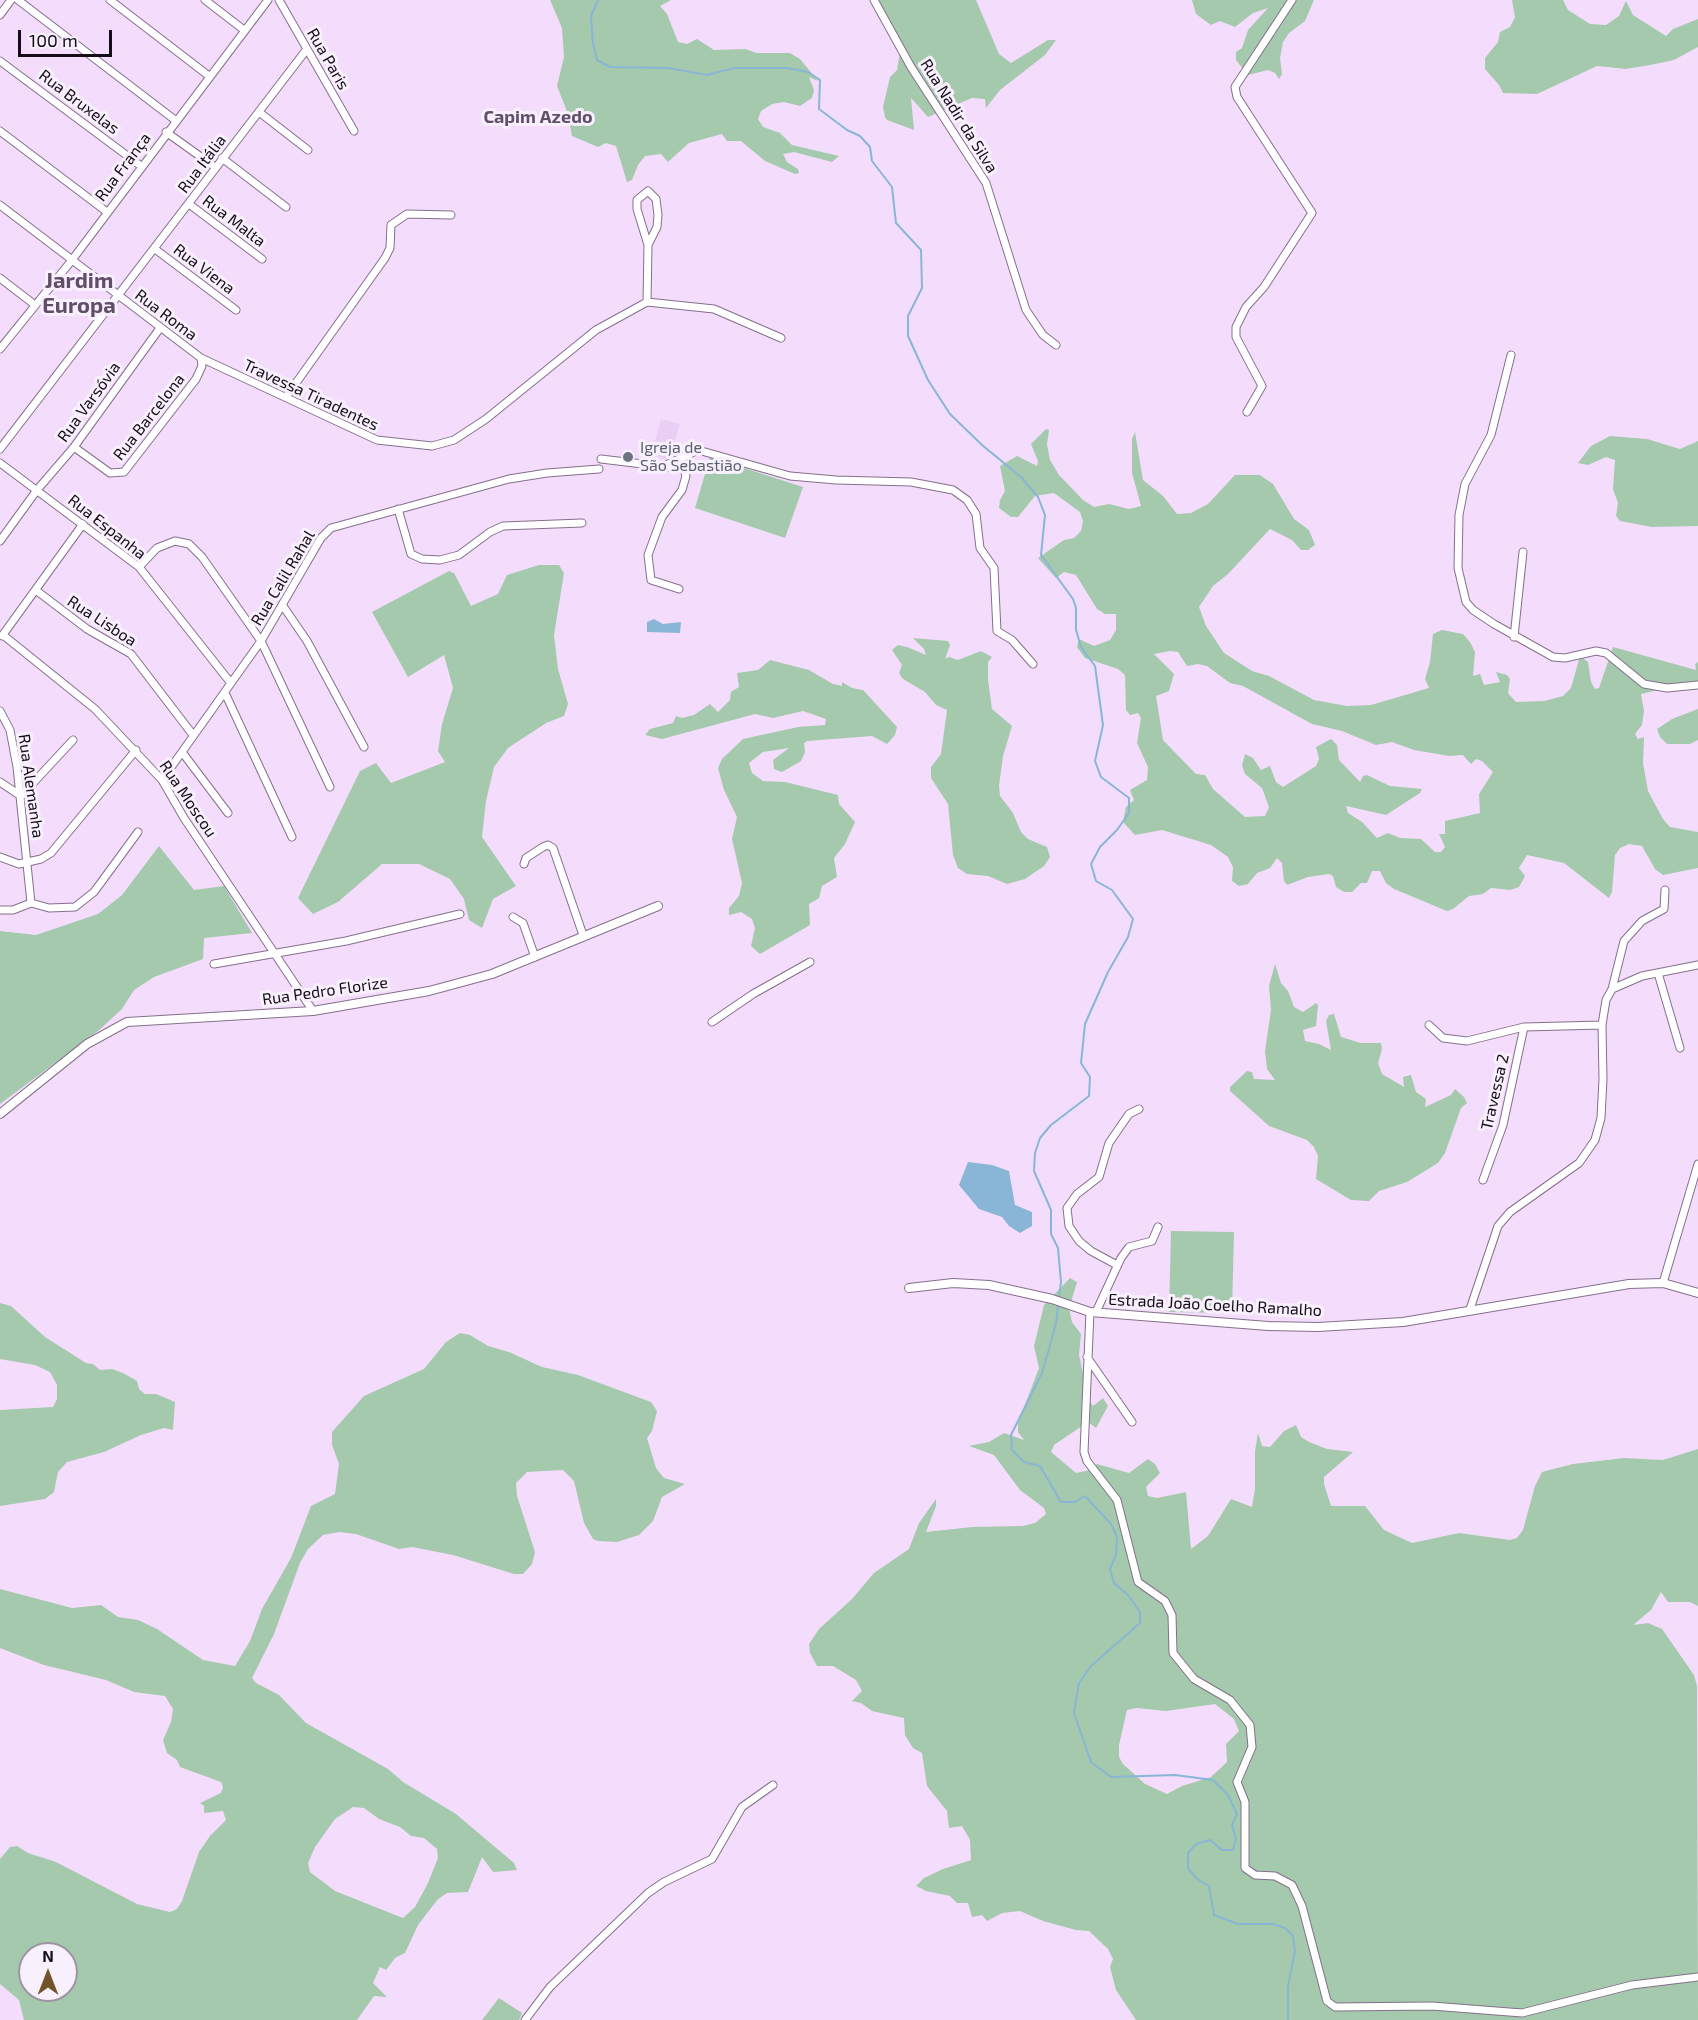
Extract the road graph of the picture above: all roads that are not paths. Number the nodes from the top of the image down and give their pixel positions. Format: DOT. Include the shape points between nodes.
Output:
graph roads {
  1 [pos="11,0"];
  2 [pos="18,0"];
  3 [pos="110,0"];
  4 [pos="205,0"];
  5 [pos="268,0"];
  6 [pos="279,0"];
  7 [pos="874,0"];
  8 [pos="1289,1"];
  9 [pos="0,15"];
  10 [pos="244,30"];
  11 [pos="307,49"];
  12 [pos="0,61"];
  13 [pos="209,76"];
  14 [pos="259,112"];
  15 [pos="175,120"];
  16 [pos="0,131"];
  17 [pos="354,131"];
  18 [pos="166,132"];
  19 [pos="308,150"];
  20 [pos="222,158"];
  21 [pos="141,166"];
  22 [pos="215,167"];
  23 [pos="189,204"];
  24 [pos="0,205"];
  25 [pos="286,207"];
  26 [pos="106,212"];
  27 [pos="451,215"];
  28 [pos="648,244"];
  29 [pos="155,249"];
  30 [pos="262,259"];
  31 [pos="72,260"];
  32 [pos="0,278"];
  33 [pos="117,295"];
  34 [pos="647,302"];
  35 [pos="35,305"];
  36 [pos="236,310"];
  37 [pos="160,328"];
  38 [pos="781,338"];
  39 [pos="1056,345"];
  40 [pos="0,348"];
  41 [pos="1511,355"];
  42 [pos="201,358"];
  43 [pos="286,397"];
  44 [pos="1247,412"];
  45 [pos="74,447"];
  46 [pos="0,449"];
  47 [pos="602,459"];
  48 [pos="0,462"];
  49 [pos="662,467"];
  50 [pos="599,469"];
  51 [pos="37,490"];
  52 [pos="398,509"];
  53 [pos="582,523"];
  54 [pos="83,524"];
  55 [pos="0,541"];
  56 [pos="1523,552"];
  57 [pos="139,567"];
  58 [pos="679,589"];
  59 [pos="37,591"];
  60 [pos="283,606"];
  61 [pos="1,637"];
  62 [pos="1514,637"];
  63 [pos="261,641"];
  64 [pos="1033,664"];
  65 [pos="230,682"];
  66 [pos="1698,685"];
  67 [pos="225,693"];
  68 [pos="0,711"];
  69 [pos="193,735"];
  70 [pos="73,740"];
  71 [pos="364,747"];
  72 [pos="136,750"];
  73 [pos="182,752"];
  74 [pos="162,780"];
  75 [pos="0,782"];
  76 [pos="330,787"];
  77 [pos="21,796"];
  78 [pos="228,813"];
  79 [pos="138,832"];
  80 [pos="292,837"];
  81 [pos="0,857"];
  82 [pos="28,863"];
  83 [pos="524,864"];
  84 [pos="1665,890"];
  85 [pos="31,903"];
  86 [pos="658,906"];
  87 [pos="0,910"];
  88 [pos="460,914"];
  89 [pos="513,917"];
  90 [pos="582,935"];
  91 [pos="277,953"];
  92 [pos="535,957"];
  93 [pos="810,962"];
  94 [pos="214,964"];
  95 [pos="1698,965"];
  96 [pos="1658,973"];
  97 [pos="1612,989"];
  98 [pos="314,1011"];
  99 [pos="712,1022"];
  100 [pos="1429,1025"];
  101 [pos="1602,1025"];
  102 [pos="1524,1027"];
  103 [pos="1680,1048"];
  104 [pos="1,1098"];
  105 [pos="7,1106"];
  106 [pos="1139,1109"];
  107 [pos="0,1114"];
  108 [pos="1698,1164"];
  109 [pos="1483,1180"];
  110 [pos="1158,1227"];
  111 [pos="1116,1265"];
  112 [pos="1664,1283"];
  113 [pos="909,1288"];
  114 [pos="1698,1293"];
  115 [pos="1470,1309"];
  116 [pos="1093,1312"];
  117 [pos="1087,1357"];
  118 [pos="1132,1422"];
  119 [pos="773,1785"];
  120 [pos="1698,1977"];
  121 [pos="525,2020"];
  1 -- 9 [label="street"];
  2 -- 15 [label="street"];
  3 -- 13 [label="street"];
  4 -- 10 [label="street"];
  5 -- 10 [label="street, Rua França"];
  6 -- 11 [label="street, Rua Paris"];
  7 -- 39 [label="street, Rua Nadir da Silva" via="911,67 982,175 1026,310 1042,335"];
  8 -- 44 [label="street" via="1235,87 1243,106 1312,213 1236,327 1236,337 1262,386"];
  10 -- 13 [label="street, Rua França"];
  11 -- 14 [label="street, Rua Itália"];
  11 -- 17 [label="street, Rua Paris"];
  12 -- 21 [label="street, Rua Bruxelas"];
  13 -- 15 [label="street, Rua França"];
  14 -- 19 [label="street"];
  14 -- 20 [label="street, Rua Itália"];
  15 -- 18 [label="street, Rua França"];
  16 -- 26 [label="street"];
  18 -- 21 [label="street, Rua França"];
  18 -- 22 [label="street"];
  20 -- 22 [label="street, Rua Itália"];
  20 -- 25 [label="street"];
  21 -- 26 [label="street, Rua França"];
  22 -- 23 [label="street, Rua Itália"];
  23 -- 29 [label="street, Rua Itália"];
  23 -- 30 [label="street, Rua Malta"];
  24 -- 31 [label="street, Rua Roma"];
  26 -- 31 [label="street, Rua França"];
  27 -- 43 [label="street" via="407,214 391,225 389,252"];
  28 -- 28 [label="street" via="637,209 637,200 648,191 656,199 658,215"];
  28 -- 34 [label="street"];
  29 -- 33 [label="street, Rua Itália"];
  29 -- 36 [label="street, Rua Viena"];
  31 -- 33 [label="street, Rua Roma"];
  31 -- 35 [label="street, Rua França"];
  32 -- 35 [label="street"];
  33 -- 37 [label="street, Rua Roma"];
  33 -- 46 [label="street, Rua Itália"];
  34 -- 38 [label="street" via="714,309"];
  34 -- 43 [label="street, Travessa Tiradentes" via="609,322 563,355 486,419 454,440 432,446 377,440"];
  35 -- 40 [label="street, Rua França"];
  37 -- 42 [label="street, Rua Roma"];
  37 -- 45 [label="street, Rua Varsóvia"];
  41 -- 62 [label="street" via="1491,435 1465,484 1458,514 1457,545 1466,602"];
  42 -- 43 [label="street, Travessa Tiradentes"];
  42 -- 45 [label="street, Rua Barcelona" via="201,371 196,379 124,472 110,473"];
  45 -- 51 [label="street, Rua Varsóvia"];
  47 -- 49 [label="street"];
  48 -- 51 [label="street, Rua Espanha"];
  49 -- 58 [label="street" via="684,469 686,476 682,490 662,517 648,555 651,580"];
  49 -- 64 [label="street" via="698,450 790,476 911,482 953,490 967,500 976,514 980,548 994,568 997,632 1012,640"];
  50 -- 52 [label="street, Rua Calil Rahal" via="508,479"];
  51 -- 54 [label="street, Rua Espanha"];
  51 -- 55 [label="street, Rua Varsóvia"];
  52 -- 53 [label="street" via="411,554 422,559 459,555 503,526"];
  52 -- 60 [label="street, Rua Calil Rahal" via="331,528 321,538"];
  54 -- 57 [label="street, Rua Espanha"];
  54 -- 59 [label="street"];
  56 -- 62 [label="street"];
  57 -- 63 [label="street" via="167,543 189,544"];
  57 -- 65 [label="street, Rua Espanha"];
  59 -- 61 [label="street"];
  59 -- 69 [label="street, Rua Lisboa" via="87,629 131,654"];
  60 -- 63 [label="street, Rua Calil Rahal"];
  60 -- 71 [label="street" via="316,657"];
  61 -- 72 [label="street, Rua Moscou" via="95,709"];
  62 -- 66 [label="street" via="1553,657 1606,653 1644,684 1666,688"];
  63 -- 65 [label="street, Rua Calil Rahal"];
  63 -- 76 [label="street"];
  65 -- 67 [label="street, Rua Calil Rahal"];
  67 -- 69 [label="street, Rua Calil Rahal"];
  67 -- 80 [label="street"];
  68 -- 77 [label="street, Rua Alemanha" via="10,730"];
  69 -- 73 [label="street, Rua Calil Rahal"];
  70 -- 77 [label="street"];
  72 -- 74 [label="street, Rua Moscou"];
  72 -- 82 [label="street" via="51,853"];
  73 -- 74 [label="street, Rua Calil Rahal"];
  73 -- 78 [label="street"];
  74 -- 91 [label="street, Rua Moscou"];
  75 -- 77 [label="street"];
  77 -- 82 [label="street, Rua Alemanha"];
  79 -- 85 [label="street" via="106,876 75,907 49,908"];
  81 -- 82 [label="street"];
  82 -- 85 [label="street, Rua Alemanha"];
  83 -- 90 [label="street" via="526,858 543,847 553,848"];
  84 -- 97 [label="street" via="1664,909 1642,921 1624,941"];
  85 -- 87 [label="street"];
  86 -- 90 [label="street, Rua Pedro Florize"];
  88 -- 91 [label="street"];
  89 -- 92 [label="street" via="523,923"];
  90 -- 92 [label="street, Rua Pedro Florize"];
  91 -- 94 [label="street"];
  91 -- 98 [label="street, Rua Moscou"];
  92 -- 98 [label="street, Rua Pedro Florize" via="492,974 429,991"];
  93 -- 99 [label="street"];
  95 -- 96 [label="street"];
  96 -- 97 [label="street"];
  96 -- 103 [label="street"];
  97 -- 101 [label="street"];
  98 -- 105 [label="street, Rua Pedro Florize" via="127,1022 87,1044"];
  100 -- 102 [label="street" via="1443,1038 1467,1041"];
  101 -- 102 [label="street"];
  101 -- 115 [label="street" via="1601,1118 1595,1140 1579,1162 1510,1212 1498,1226"];
  102 -- 109 [label="street, Travessa 2" via="1503,1125"];
  104 -- 105 [label="street"];
  105 -- 107 [label="street, Rua Pedro Florize"];
  106 -- 111 [label="street" via="1129,1114 1109,1143 1099,1177 1077,1194 1068,1208 1069,1226 1079,1241"];
  108 -- 112 [label="street"];
  110 -- 111 [label="street" via="1152,1241 1130,1247"];
  111 -- 116 [label="street"];
  112 -- 114 [label="street, Estrada João Coelho Ramalho"];
  112 -- 115 [label="street, Estrada João Coelho Ramalho" via="1629,1284"];
  113 -- 116 [label="street, Estrada João Coelho Ramalho" via="953,1283 989,1286"];
  115 -- 116 [label="street, Estrada João Coelho Ramalho" via="1403,1322 1318,1327"];
  116 -- 117 [label="street"];
  117 -- 118 [label="street"];
  117 -- 120 [label="street" via="1087,1461 1116,1500 1138,1582 1165,1602 1172,1615 1173,1653 1194,1679 1230,1700 1250,1725 1252,1747 1237,1782 1245,1802 1245,1868 1255,1875 1275,1876 1292,1885 1302,1906 1327,2001 1335,2007 1432,2006 1522,2013 1632,1984"];
  119 -- 121 [label="street" via="742,1807 712,1859 648,1893 550,1987"];
}
